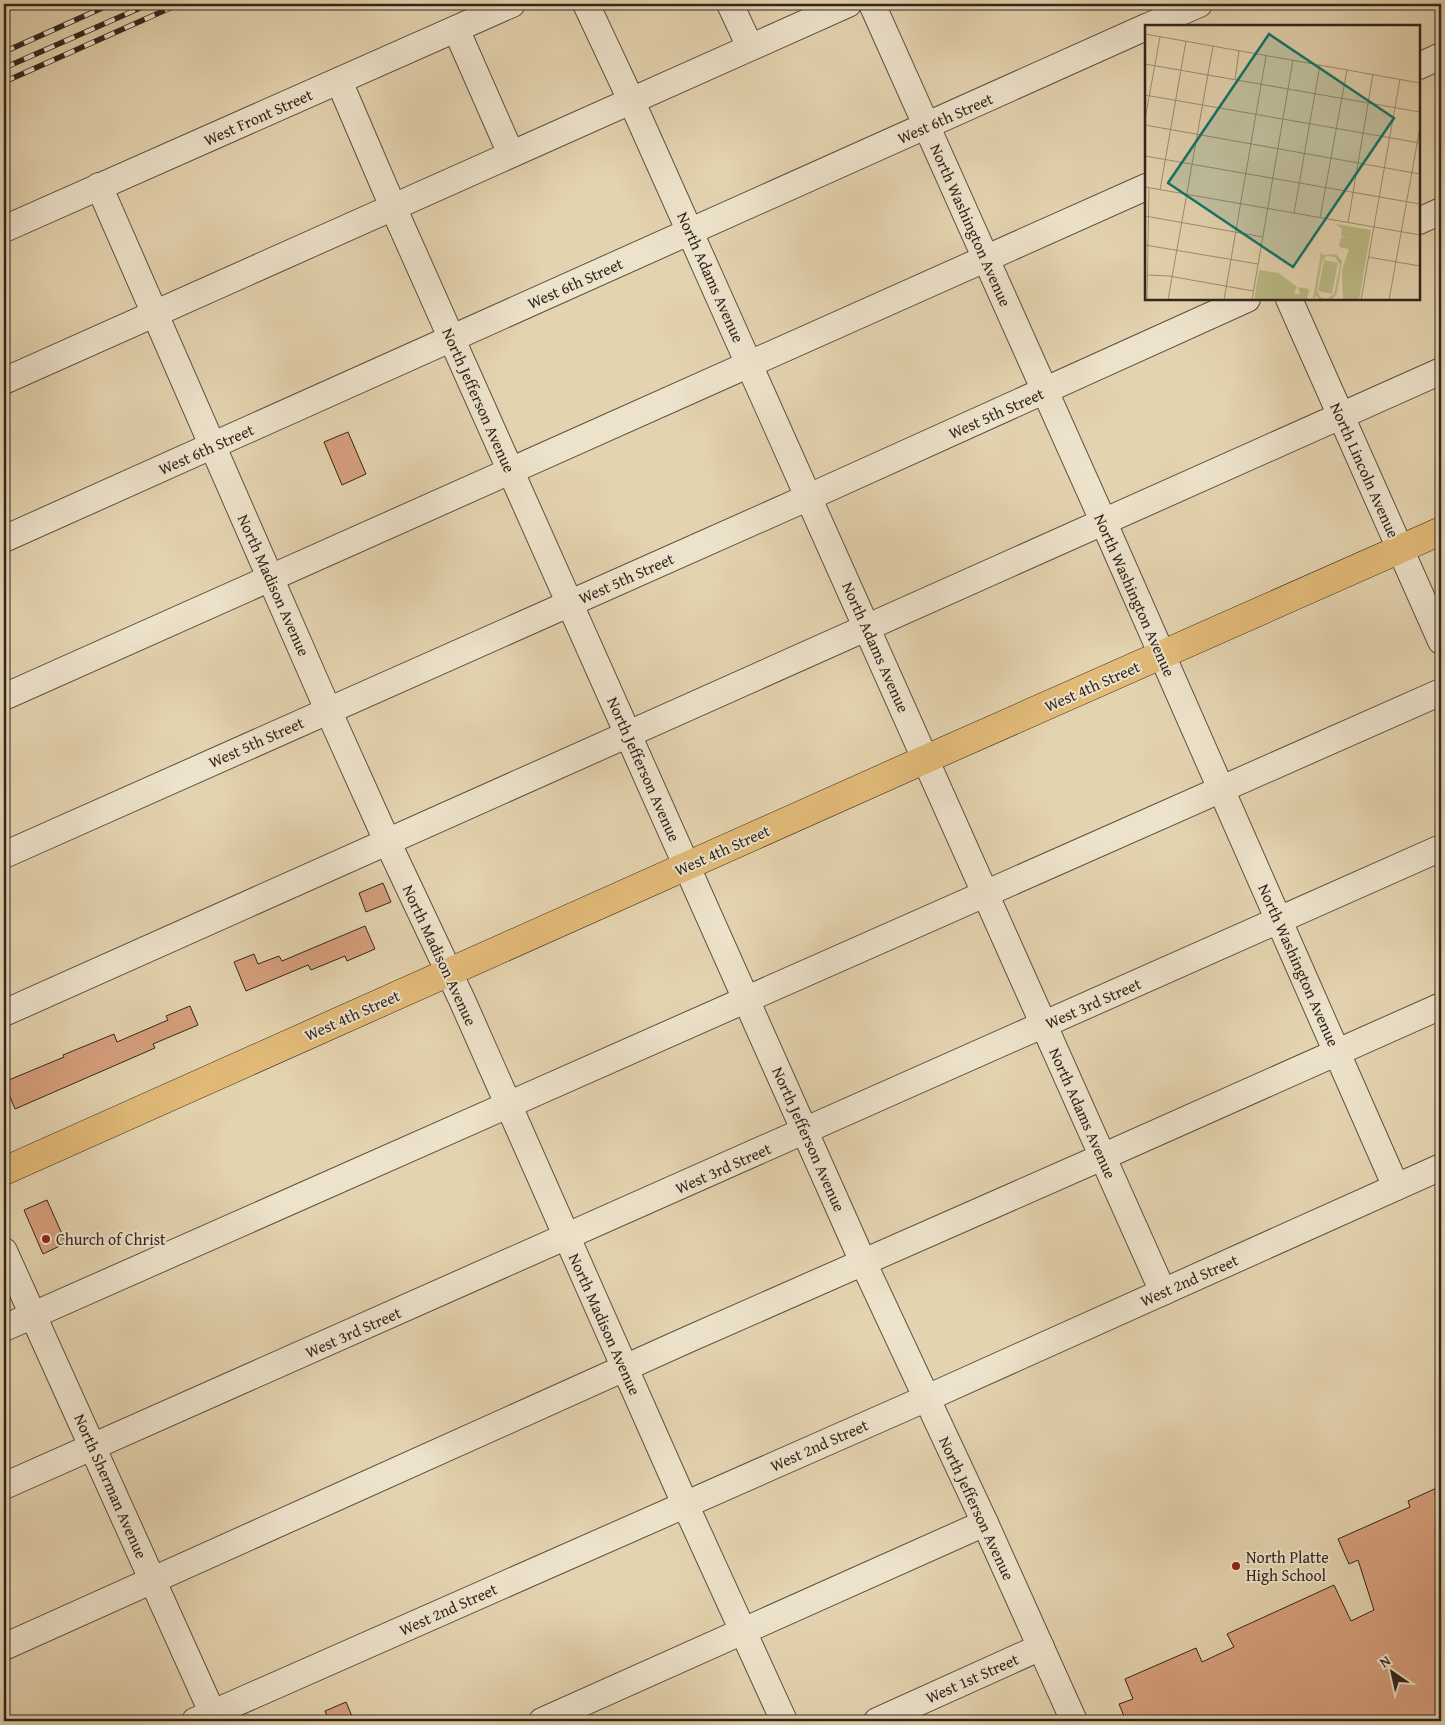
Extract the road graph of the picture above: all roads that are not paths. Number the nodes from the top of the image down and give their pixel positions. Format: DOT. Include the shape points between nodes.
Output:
graph roads {
  1 [pos="512,4"];
  2 [pos="586,4"];
  3 [pos="730,4"];
  4 [pos="848,4"];
  5 [pos="872,4"];
  6 [pos="1199,4"];
  7 [pos="1157,21"];
  8 [pos="1145,26"];
  9 [pos="456,29"];
  10 [pos="750,48"];
  11 [pos="1441,56"];
  12 [pos="1420,66"];
  13 [pos="339,81"];
  14 [pos="631,100"];
  15 [pos="927,126"];
  16 [pos="511,154"];
  17 [pos="99,186"];
  18 [pos="1145,188"];
  19 [pos="393,207"];
  20 [pos="1441,211"];
  21 [pos="1420,222"];
  22 [pos="4,229"];
  23 [pos="690,232"];
  24 [pos="986,259"];
  25 [pos="1245,300"];
  26 [pos="1289,300"];
  27 [pos="154,313"];
  28 [pos="452,339"];
  29 [pos="749,364"];
  30 [pos="1441,372"];
  31 [pos="4,380"];
  32 [pos="1045,390"];
  33 [pos="1342,416"];
  34 [pos="213,446"];
  35 [pos="511,471"];
  36 [pos="809,497"];
  37 [pos="1104,523"];
  38 [pos="1441,531"];
  39 [pos="4,540"];
  40 [pos="1401,549"];
  41 [pos="270,578"];
  42 [pos="570,603"];
  43 [pos="867,628"];
  44 [pos="1441,641"];
  45 [pos="1162,655"];
  46 [pos="1441,692"];
  47 [pos="4,697"];
  48 [pos="328,710"];
  49 [pos="629,735"];
  50 [pos="926,759"];
  51 [pos="1221,789"];
  52 [pos="387,842"];
  53 [pos="1441,848"];
  54 [pos="4,855"];
  55 [pos="688,866"];
  56 [pos="985,894"];
  57 [pos="1279,920"];
  58 [pos="449,972"];
  59 [pos="747,999"];
  60 [pos="1441,1006"];
  61 [pos="4,1013"];
  62 [pos="1044,1025"];
  63 [pos="1337,1053"];
  64 [pos="509,1104"];
  65 [pos="806,1131"];
  66 [pos="1102,1156"];
  67 [pos="1441,1167"];
  68 [pos="4,1171"];
  69 [pos="1396,1187"];
  70 [pos="567,1237"];
  71 [pos="4,1251"];
  72 [pos="863,1262"];
  73 [pos="1163,1292"];
  74 [pos="33,1315"];
  75 [pos="4,1328"];
  76 [pos="625,1368"];
  77 [pos="927,1398"];
  78 [pos="93,1447"];
  79 [pos="4,1486"];
  80 [pos="685,1504"];
  81 [pos="985,1523"];
  82 [pos="154,1580"];
  83 [pos="743,1631"];
  84 [pos="4,1647"];
  85 [pos="1041,1647"];
  86 [pos="208,1719"];
  87 [pos="542,1721"];
  88 [pos="784,1721"];
  89 [pos="877,1721"];
  90 [pos="1074,1721"];
  1 -- 9 [label="street, West Front Street"];
  2 -- 14 [label="street, North Adams Avenue"];
  3 -- 10 [label="street"];
  4 -- 10 [label="street"];
  5 -- 15 [label="street, North Washington Avenue"];
  6 -- 7 [label="street, West 6th Street"];
  8 -- 15 [label="street, West 6th Street"];
  9 -- 13 [label="street, West Front Street"];
  9 -- 16 [label="street"];
  10 -- 14 [label="street"];
  11 -- 12 [label="street"];
  13 -- 17 [label="street, West Front Street"];
  13 -- 19 [label="street, North Jefferson Avenue"];
  14 -- 16 [label="street"];
  14 -- 23 [label="street, North Adams Avenue"];
  15 -- 23 [label="street, West 6th Street"];
  15 -- 24 [label="street, North Washington Avenue"];
  16 -- 19 [label="street"];
  17 -- 22 [label="street, West Front Street"];
  17 -- 27 [label="street, North Madison Avenue"];
  18 -- 24 [label="street"];
  19 -- 27 [label="street"];
  19 -- 28 [label="street, North Jefferson Avenue"];
  20 -- 21 [label="street"];
  23 -- 28 [label="street, West 6th Street"];
  23 -- 29 [label="street, North Adams Avenue"];
  24 -- 29 [label="street"];
  24 -- 32 [label="street, North Washington Avenue"];
  25 -- 32 [label="street, West 5th Street"];
  26 -- 33 [label="street, North Lincoln Avenue"];
  27 -- 31 [label="street"];
  27 -- 34 [label="street, North Madison Avenue"];
  28 -- 34 [label="street, West 6th Street"];
  28 -- 35 [label="street, North Jefferson Avenue"];
  29 -- 35 [label="street"];
  29 -- 36 [label="street, North Adams Avenue"];
  30 -- 33 [label="street"];
  32 -- 36 [label="street, West 5th Street"];
  32 -- 37 [label="street, North Washington Avenue"];
  33 -- 37 [label="street"];
  33 -- 40 [label="street, North Lincoln Avenue"];
  34 -- 39 [label="street, West 6th Street"];
  34 -- 41 [label="street, North Madison Avenue"];
  35 -- 41 [label="street"];
  35 -- 42 [label="street, North Jefferson Avenue"];
  36 -- 42 [label="street, West 5th Street"];
  36 -- 43 [label="street, North Adams Avenue"];
  37 -- 43 [label="street"];
  37 -- 45 [label="street, North Washington Avenue"];
  38 -- 40 [label="main road, West 4th Street"];
  40 -- 44 [label="street, North Lincoln Avenue"];
  40 -- 45 [label="main road, West 4th Street"];
  41 -- 47 [label="street"];
  41 -- 48 [label="street, North Madison Avenue"];
  42 -- 48 [label="street, West 5th Street"];
  42 -- 49 [label="street, North Jefferson Avenue"];
  43 -- 49 [label="street"];
  43 -- 50 [label="street, North Adams Avenue"];
  45 -- 50 [label="main road, West 4th Street"];
  45 -- 51 [label="street, North Washington Avenue"];
  46 -- 51 [label="street"];
  48 -- 52 [label="street, North Madison Avenue"];
  48 -- 54 [label="street, West 5th Street"];
  49 -- 52 [label="street"];
  49 -- 55 [label="street, North Jefferson Avenue"];
  50 -- 55 [label="main road, West 4th Street"];
  50 -- 56 [label="street, North Adams Avenue"];
  51 -- 56 [label="street"];
  51 -- 57 [label="street, North Washington Avenue"];
  52 -- 58 [label="street, North Madison Avenue"];
  52 -- 61 [label="street"];
  53 -- 57 [label="street, West 3rd Street"];
  55 -- 58 [label="main road, West 4th Street"];
  55 -- 59 [label="street, North Jefferson Avenue"];
  56 -- 59 [label="street"];
  56 -- 62 [label="street, North Adams Avenue"];
  57 -- 62 [label="street, West 3rd Street"];
  57 -- 63 [label="street, North Washington Avenue"];
  58 -- 64 [label="street, North Madison Avenue"];
  58 -- 68 [label="main road, West 4th Street"];
  59 -- 64 [label="street"];
  59 -- 65 [label="street, North Jefferson Avenue"];
  60 -- 63 [label="street"];
  62 -- 65 [label="street, West 3rd Street"];
  62 -- 66 [label="street, North Adams Avenue"];
  63 -- 66 [label="street"];
  63 -- 69 [label="street, North Washington Avenue"];
  64 -- 70 [label="street, North Madison Avenue"];
  64 -- 74 [label="street"];
  65 -- 70 [label="street, West 3rd Street"];
  65 -- 72 [label="street, North Jefferson Avenue"];
  66 -- 72 [label="street"];
  66 -- 73 [label="street, North Adams Avenue"];
  67 -- 69 [label="street, West 2nd Street"];
  69 -- 73 [label="street, West 2nd Street"];
  70 -- 76 [label="street, North Madison Avenue"];
  70 -- 78 [label="street, West 3rd Street"];
  71 -- 74 [label="street, North Sherman Avenue"];
  72 -- 76 [label="street"];
  72 -- 77 [label="street, North Jefferson Avenue"];
  73 -- 77 [label="street, West 2nd Street"];
  74 -- 75 [label="street"];
  74 -- 78 [label="street, North Sherman Avenue"];
  76 -- 80 [label="street, North Madison Avenue"];
  76 -- 82 [label="street"];
  77 -- 80 [label="street, West 2nd Street"];
  77 -- 81 [label="street, North Jefferson Avenue"];
  78 -- 79 [label="street, West 3rd Street"];
  78 -- 82 [label="street, North Sherman Avenue"];
  80 -- 83 [label="street, North Madison Avenue"];
  80 -- 86 [label="street, West 2nd Street"];
  81 -- 83 [label="street"];
  81 -- 85 [label="street, North Jefferson Avenue"];
  82 -- 84 [label="street"];
  82 -- 86 [label="street, North Sherman Avenue"];
  83 -- 87 [label="street"];
  83 -- 88 [label="street, North Madison Avenue"];
  85 -- 89 [label="street, West 1st Street"];
  85 -- 90 [label="street, North Jefferson Avenue"];
}
